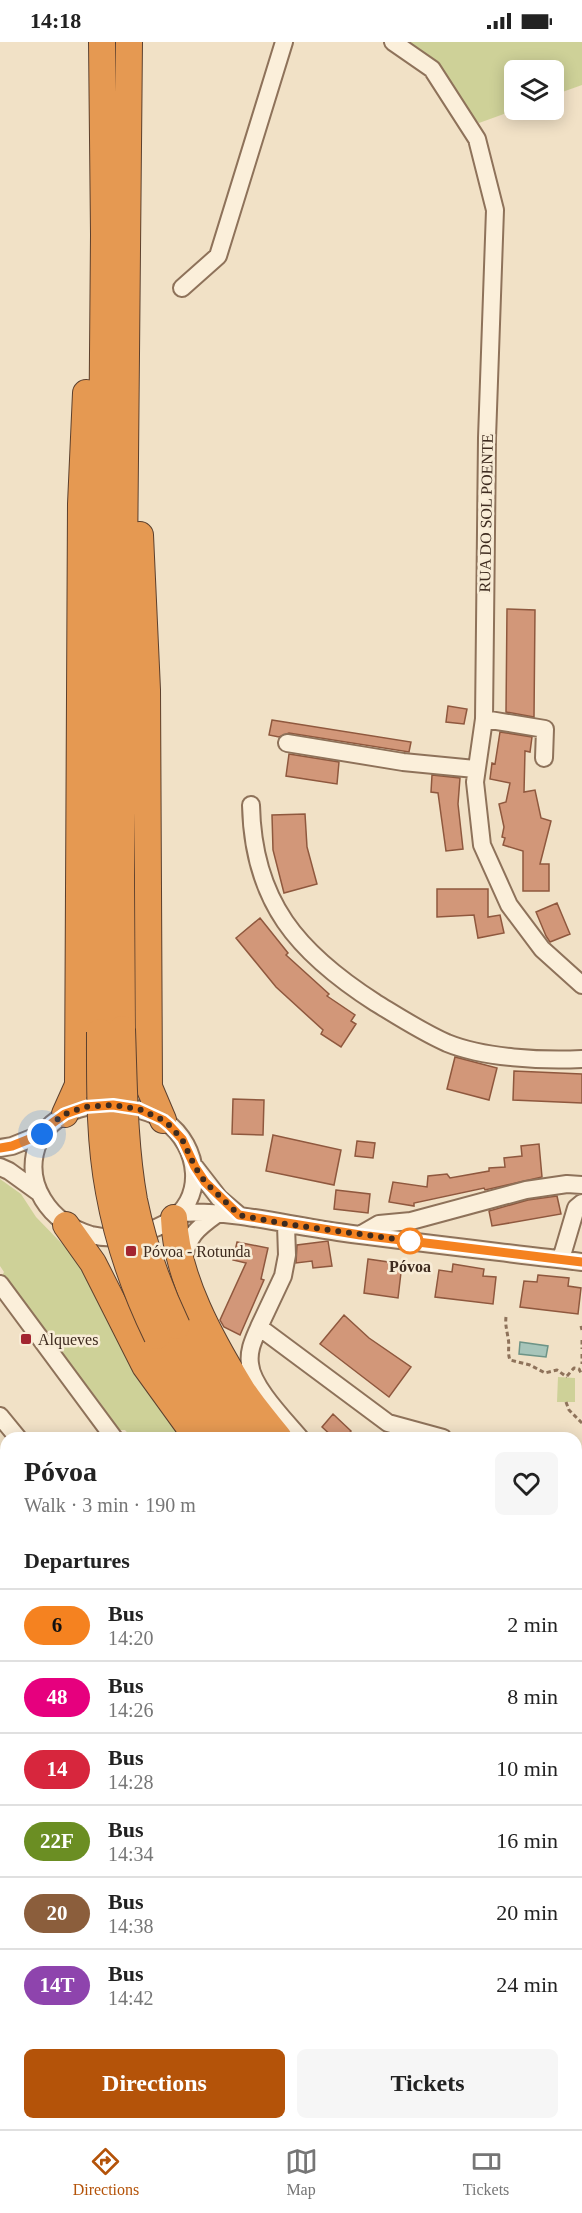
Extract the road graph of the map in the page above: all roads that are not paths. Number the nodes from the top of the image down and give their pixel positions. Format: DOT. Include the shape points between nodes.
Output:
graph roads {
  1 [pos="102,42"];
  2 [pos="129,42"];
  3 [pos="284,42"];
  4 [pos="393,42"];
  5 [pos="104,235"];
  6 [pos="127,280"];
  7 [pos="182,288"];
  8 [pos="484,719"];
  9 [pos="287,743"];
  10 [pos="544,758"];
  11 [pos="475,769"];
  12 [pos="251,806"];
  13 [pos="582,985"];
  14 [pos="111,1030"];
  15 [pos="582,1059"];
  16 [pos="65,1114"];
  17 [pos="163,1120"];
  18 [pos="42,1134"];
  19 [pos="0,1148"];
  20 [pos="0,1167"];
  21 [pos="195,1167"];
  22 [pos="582,1185"];
  23 [pos="38,1192"];
  24 [pos="582,1203"];
  25 [pos="216,1214"];
  26 [pos="239,1215"];
  27 [pos="177,1216"];
  28 [pos="286,1224"];
  29 [pos="66,1225"];
  30 [pos="360,1235"];
  31 [pos="561,1259"];
  32 [pos="582,1262"];
  33 [pos="182,1264"];
  34 [pos="0,1284"];
  35 [pos="259,1327"];
  36 [pos="167,1331"];
  37 [pos="0,1416"];
  38 [pos="13,1432"];
  39 [pos="110,1432"];
  40 [pos="193,1432"];
  41 [pos="220,1432"];
  42 [pos="246,1432"];
  43 [pos="274,1432"];
  44 [pos="295,1432"];
  45 [pos="421,1432"];
  1 -- 5 [label="highway"];
  2 -- 6 [label="highway"];
  3 -- 7 [label="street" via="218,256"];
  4 -- 8 [label="street, RUA DO SOL POENTE" via="432,69 477,139 495,210 487,438"];
  5 -- 14 [label="highway" via="99,826"];
  5 -- 16 [label="highway" via="90,301 81,504 78,1085"];
  6 -- 14 [label="highway" via="121,876"];
  6 -- 17 [label="highway" via="136,374 147,690 149,1087"];
  8 -- 10 [label="street" via="545,729"];
  8 -- 11 [label="street, RUA DO SOL POENTE"];
  9 -- 11 [label="street"];
  11 -- 13 [label="street, RUA DO SOL POENTE" via="482,845 508,905 542,949"];
  12 -- 15 [label="street" via="258,862 286,926 343,981 408,1023 448,1043 494,1055"];
  14 -- 36 [label="highway, bridge" via="135,1200"];
  16 -- 17 [label="street" via="85,1107 113,1105 139,1109"];
  16 -- 18 [label="street"];
  17 -- 21 [label="street" via="182,1139"];
  18 -- 19 [label="street"];
  18 -- 23 [label="street" via="33,1164"];
  20 -- 23 [label="street"];
  21 -- 26 [label="street" via="219,1198"];
  21 -- 27 [label="street" via="189,1202"];
  22 -- 30 [label="street" via="526,1190 411,1221 379,1224"];
  23 -- 29 [label="street" via="44,1204"];
  24 -- 31 [label="street" via="576,1208"];
  25 -- 26 [label="street"];
  25 -- 27 [label="street"];
  25 -- 33 [label="street" via="193,1233"];
  26 -- 28 [label="street"];
  27 -- 29 [label="street" via="129,1236 92,1235"];
  27 -- 33 [label="highway" via="175,1243"];
  28 -- 30 [label="street"];
  28 -- 35 [label="street" via="283,1276"];
  29 -- 40 [label="highway" via="93,1263 146,1366"];
  30 -- 31 [label="street"];
  31 -- 32 [label="street"];
  33 -- 43 [label="highway" via="209,1332 243,1392"];
  34 -- 39 [label="street"];
  35 -- 44 [label="street" via="251,1346 253,1377"];
  35 -- 45 [label="street" via="388,1423"];
  36 -- 41 [label="highway" via="184,1384"];
  36 -- 42 [label="highway"];
  37 -- 38 [label="street"];
}
